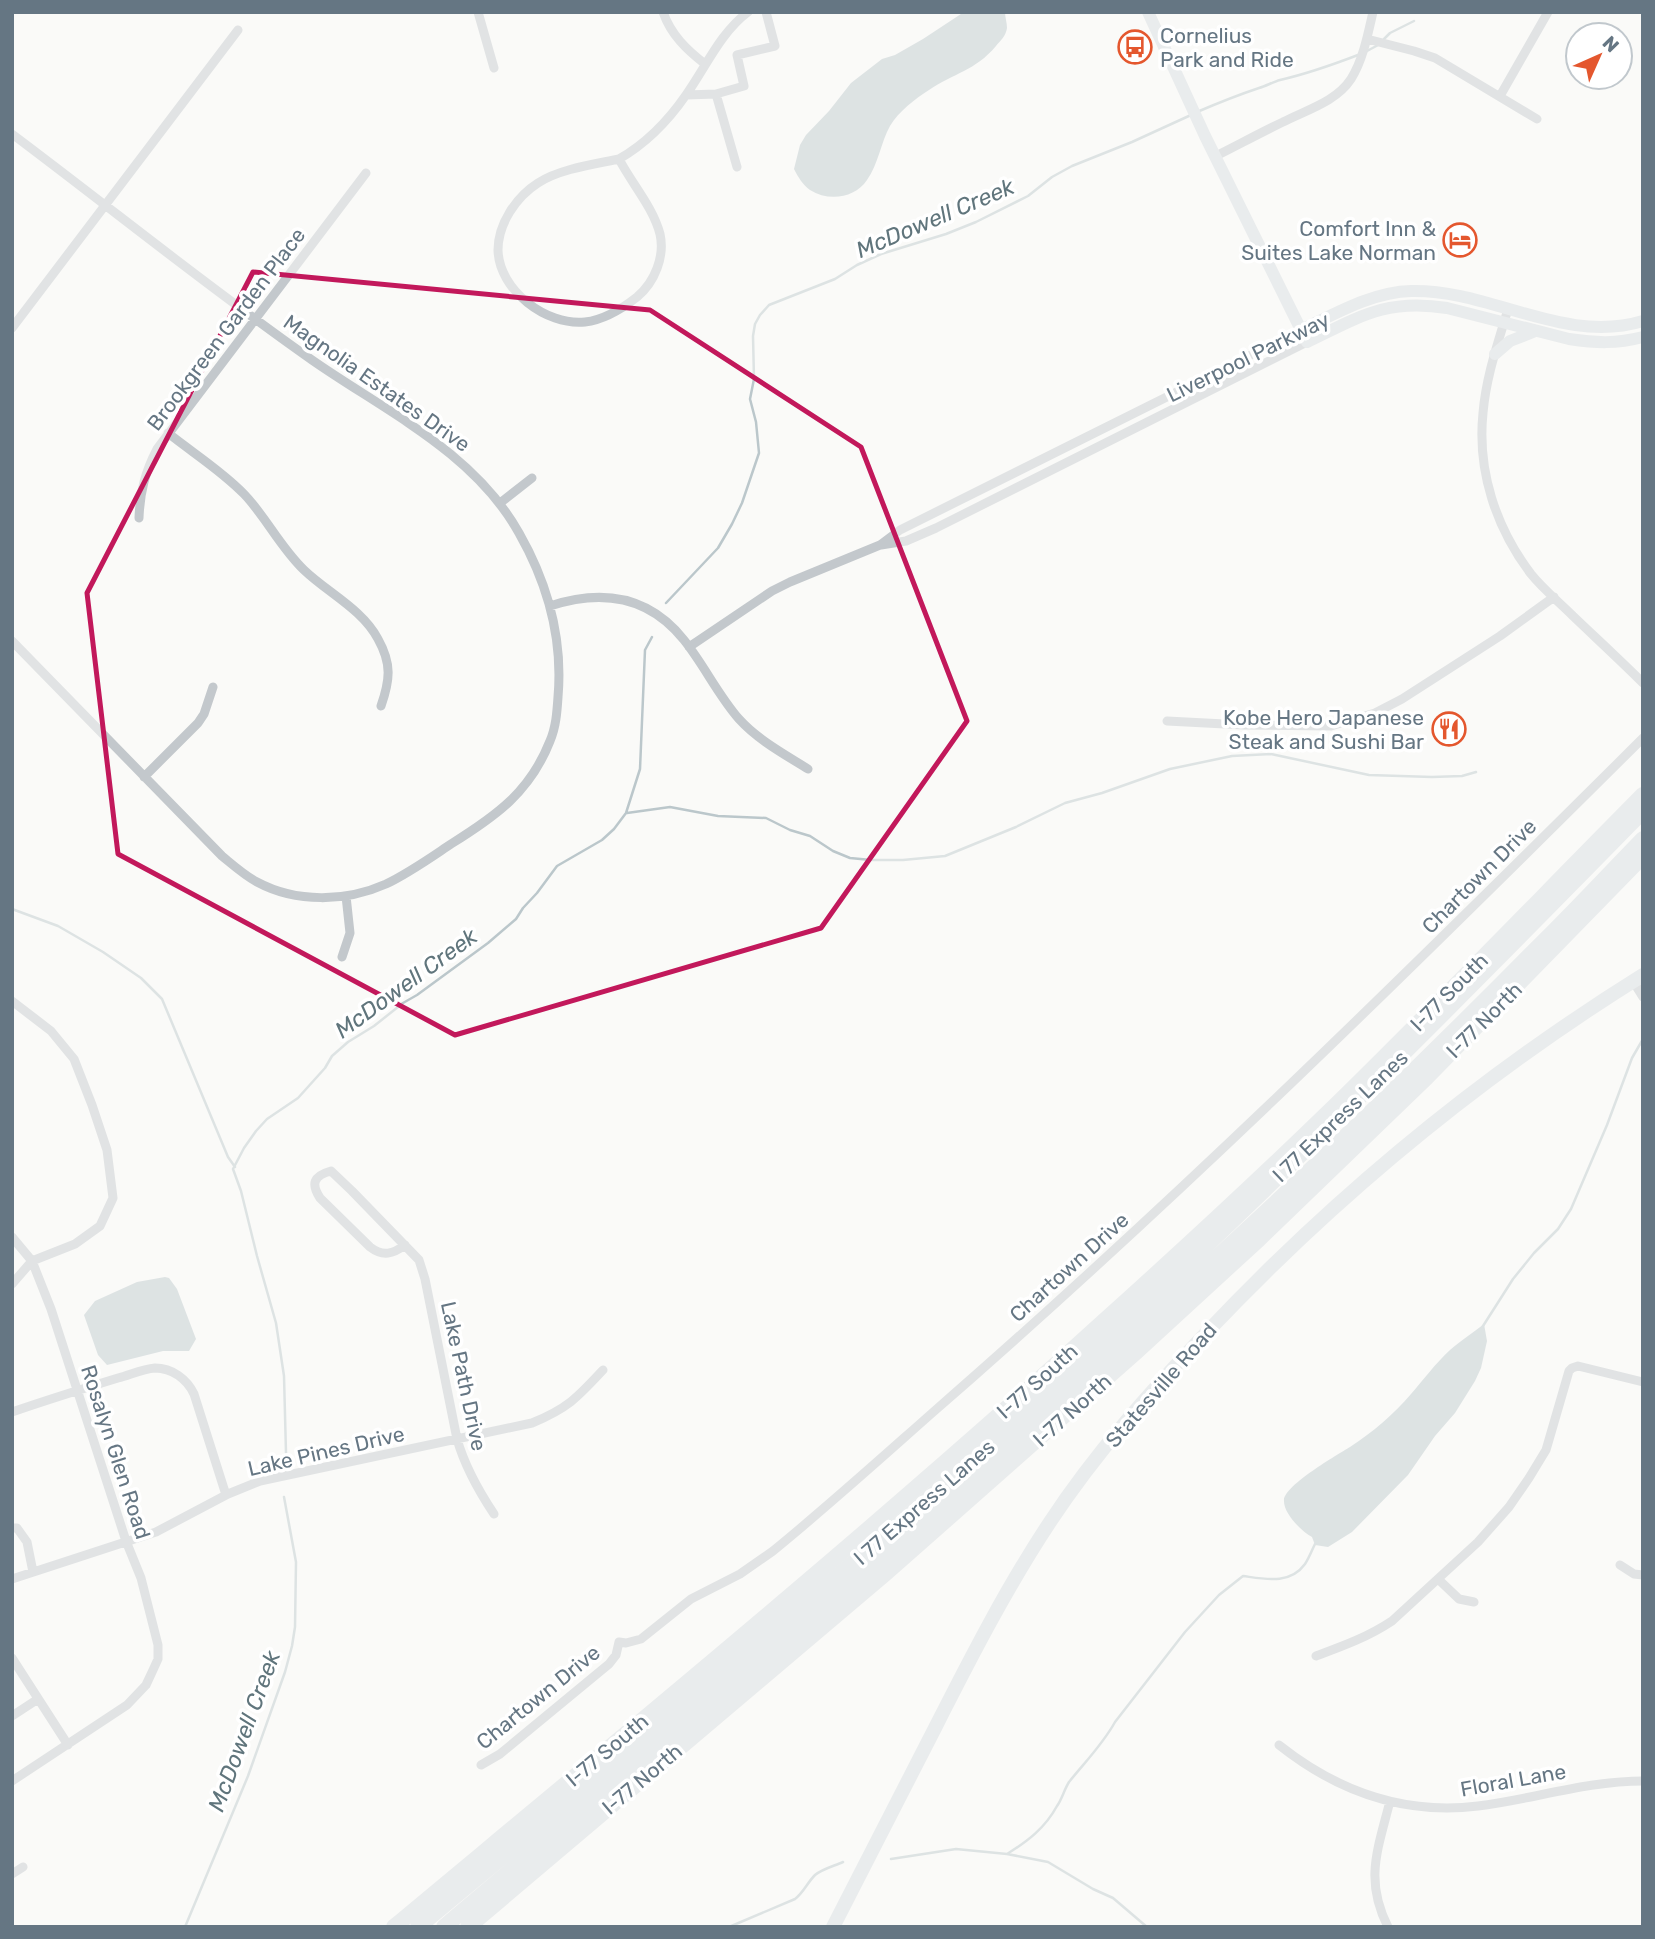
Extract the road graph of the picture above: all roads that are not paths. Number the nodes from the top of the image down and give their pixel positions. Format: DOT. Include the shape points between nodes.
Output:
graph roads {
  1 [pos="478,12"];
  2 [pos="663,12"];
  3 [pos="748,12"];
  4 [pos="766,12"];
  5 [pos="1148,12"];
  6 [pos="1373,12"];
  7 [pos="1548,12"];
  8 [pos="238,30"];
  9 [pos="1367,39"];
  10 [pos="705,64"];
  11 [pos="494,68"];
  12 [pos="716,94"];
  13 [pos="686,95"];
  14 [pos="1500,96"];
  15 [pos="1536,119"];
  16 [pos="12,134"];
  17 [pos="1216,156"];
  18 [pos="620,159"];
  19 [pos="737,167"];
  20 [pos="366,173"];
  21 [pos="106,205"];
  22 [pos="1508,309"];
  23 [pos="255,318"];
  24 [pos="1643,321"];
  25 [pos="1504,323"];
  26 [pos="12,328"];
  27 [pos="1536,331"];
  28 [pos="1304,336"];
  29 [pos="1643,337"];
  30 [pos="1495,354"];
  31 [pos="168,433"];
  32 [pos="532,478"];
  33 [pos="500,503"];
  34 [pos="139,518"];
  35 [pos="880,545"];
  36 [pos="1554,597"];
  37 [pos="550,606"];
  38 [pos="12,641"];
  39 [pos="689,647"];
  40 [pos="1643,683"];
  41 [pos="213,687"];
  42 [pos="381,706"];
  43 [pos="1167,721"];
  44 [pos="1643,738"];
  45 [pos="808,769"];
  46 [pos="144,777"];
  47 [pos="1643,794"];
  48 [pos="1643,811"];
  49 [pos="1643,839"];
  50 [pos="1643,856"];
  51 [pos="346,896"];
  52 [pos="342,957"];
  53 [pos="1638,978"];
  54 [pos="1643,997"];
  55 [pos="12,1001"];
  56 [pos="12,1237"];
  57 [pos="405,1245"];
  58 [pos="32,1261"];
  59 [pos="12,1284"];
  60 [pos="603,1370"];
  61 [pos="1643,1382"];
  62 [pos="77,1390"];
  63 [pos="12,1412"];
  64 [pos="1053,1426"];
  65 [pos="457,1439"];
  66 [pos="960,1489"];
  67 [pos="226,1495"];
  68 [pos="494,1514"];
  69 [pos="12,1528"];
  70 [pos="126,1541"];
  71 [pos="1620,1565"];
  72 [pos="33,1572"];
  73 [pos="1643,1576"];
  74 [pos="1438,1578"];
  75 [pos="12,1579"];
  76 [pos="1474,1602"];
  77 [pos="1317,1656"];
  78 [pos="12,1658"];
  79 [pos="702,1672"];
  80 [pos="38,1699"];
  81 [pos="12,1716"];
  82 [pos="68,1745"];
  83 [pos="1279,1745"];
  84 [pos="619,1759"];
  85 [pos="481,1765"];
  86 [pos="12,1781"];
  87 [pos="1643,1782"];
  88 [pos="1390,1801"];
  89 [pos="23,1867"];
  90 [pos="12,1874"];
  91 [pos="394,1927"];
  92 [pos="418,1927"];
  93 [pos="444,1927"];
  94 [pos="468,1927"];
  95 [pos="833,1927"];
  96 [pos="1388,1927"];
  1 -- 11 [label="street"];
  2 -- 10 [label="street" via="679,41"];
  3 -- 10 [label="street"];
  4 -- 12 [label="street" via="775,46 737,55 744,86"];
  5 -- 17 [label="street"];
  6 -- 9 [label="street"];
  7 -- 14 [label="street"];
  8 -- 21 [label="street"];
  9 -- 14 [label="street" via="1434,58"];
  9 -- 17 [label="street" via="1350,80 1334,96"];
  10 -- 13 [label="street"];
  12 -- 13 [label="street"];
  12 -- 19 [label="street"];
  13 -- 18 [label="street" via="652,136"];
  14 -- 15 [label="street"];
  16 -- 21 [label="street, Magnolia Estates Drive"];
  17 -- 28 [label="street"];
  18 -- 18 [label="street" via="559,173 538,183 508,214 498,250 504,272 520,295 546,315 585,322 603,316 638,296 653,278 660,234"];
  20 -- 23 [label="street, Brookgreen Garden Place"];
  21 -- 23 [label="street, Magnolia Estates Drive"];
  21 -- 26 [label="street"];
  22 -- 24 [label="street, Liverpool Parkway" via="1596,328"];
  22 -- 25 [label="street"];
  22 -- 28 [label="street, Liverpool Parkway" via="1410,290 1355,304"];
  23 -- 31 [label="street, Brookgreen Garden Place"];
  23 -- 33 [label="street, Magnolia Estates Drive" via="447,451"];
  25 -- 27 [label="street, Liverpool Parkway"];
  25 -- 28 [label="street, Liverpool Parkway" via="1427,304 1407,304"];
  25 -- 30 [label="street"];
  27 -- 29 [label="street, Liverpool Parkway" via="1603,343"];
  27 -- 30 [label="street" via="1510,341"];
  28 -- 35 [label="street, Liverpool Parkway" via="900,530"];
  28 -- 35 [label="street, Liverpool Parkway" via="936,528 906,541"];
  30 -- 36 [label="street" via="1482,417 1488,486 1514,547"];
  31 -- 34 [label="street, Brookgreen Garden Place" via="143,481"];
  31 -- 42 [label="street" via="243,493 296,562 370,626 389,673"];
  32 -- 33 [label="street"];
  33 -- 37 [label="street, Magnolia Estates Drive" via="530,554"];
  35 -- 39 [label="street, Liverpool Parkway" via="790,582"];
  36 -- 40 [label="street"];
  36 -- 43 [label="street" via="1375,713 1331,726"];
  37 -- 39 [label="street" via="585,597 629,602 659,616"];
  37 -- 51 [label="street, Magnolia Estates Drive" via="559,660 557,714 534,775 507,806 463,837 384,885"];
  38 -- 46 [label="street, Magnolia Estates Drive"];
  39 -- 45 [label="street" via="741,720"];
  41 -- 46 [label="street" via="198,723"];
  44 -- 85 [label="street, Chartown Drive" via="1362,1017 978,1373 773,1551 691,1599 641,1639 619,1642 609,1664"];
  46 -- 51 [label="street, Magnolia Estates Drive" via="247,877 287,894"];
  47 -- 79 [label="highway, I-77 South" via="1386,1056 1106,1320"];
  48 -- 84 [label="highway, I 77 Express Lanes" via="1345,1113 1105,1339 867,1551"];
  49 -- 66 [label="highway, I 77 Express Lanes" via="1298,1181"];
  50 -- 64 [label="highway, I-77 North" via="1377,1126"];
  51 -- 52 [label="street" via="349,933"];
  53 -- 54 [label="street"];
  53 -- 95 [label="main road, Statesville Road" via="1495,1076 1369,1177 1244,1294 1130,1417 1052,1519 1003,1599"];
  55 -- 58 [label="street" via="51,1031 74,1059 107,1150 113,1198 100,1226 75,1244"];
  56 -- 58 [label="street, Rosalyn Glen Road"];
  57 -- 57 [label="street, Lake Path Drive" via="331,1171 317,1178 314,1184 320,1198 370,1247 386,1254"];
  57 -- 65 [label="street, Lake Path Drive" via="419,1260 425,1279"];
  58 -- 59 [label="street"];
  58 -- 62 [label="street, Rosalyn Glen Road"];
  60 -- 65 [label="street, Lake Pines Drive" via="556,1413 532,1423"];
  61 -- 74 [label="street" via="1572,1368 1550,1438 1535,1468 1495,1524"];
  62 -- 63 [label="street"];
  62 -- 67 [label="street" via="156,1368 185,1380 194,1394"];
  62 -- 70 [label="street, Rosalyn Glen Road"];
  64 -- 66 [label="highway"];
  64 -- 94 [label="highway, I-77 North" via="844,1610"];
  65 -- 67 [label="street, Lake Pines Drive" via="260,1481"];
  65 -- 68 [label="street, Lake Path Drive" via="476,1488"];
  66 -- 93 [label="highway, I 77 Express Lanes"];
  67 -- 70 [label="street, Lake Pines Drive" via="156,1532"];
  69 -- 72 [label="street" via="27,1542"];
  70 -- 72 [label="street, Lake Pines Drive"];
  70 -- 82 [label="street, Rosalyn Glen Road" via="141,1578 158,1659 146,1685 127,1705"];
  71 -- 73 [label="street"];
  72 -- 75 [label="street, Lake Pines Drive"];
  74 -- 76 [label="street" via="1459,1599"];
  74 -- 77 [label="street" via="1379,1630"];
  78 -- 80 [label="street"];
  79 -- 84 [label="highway"];
  79 -- 91 [label="highway, I-77 South"];
  80 -- 81 [label="street"];
  80 -- 82 [label="street"];
  82 -- 86 [label="street"];
  83 -- 88 [label="street, Floral Lane" via="1339,1785"];
  84 -- 92 [label="highway, I 77 Express Lanes"];
  87 -- 88 [label="street, Floral Lane" via="1576,1787 1469,1807"];
  88 -- 96 [label="street" via="1374,1875"];
  89 -- 90 [label="street"];
}
